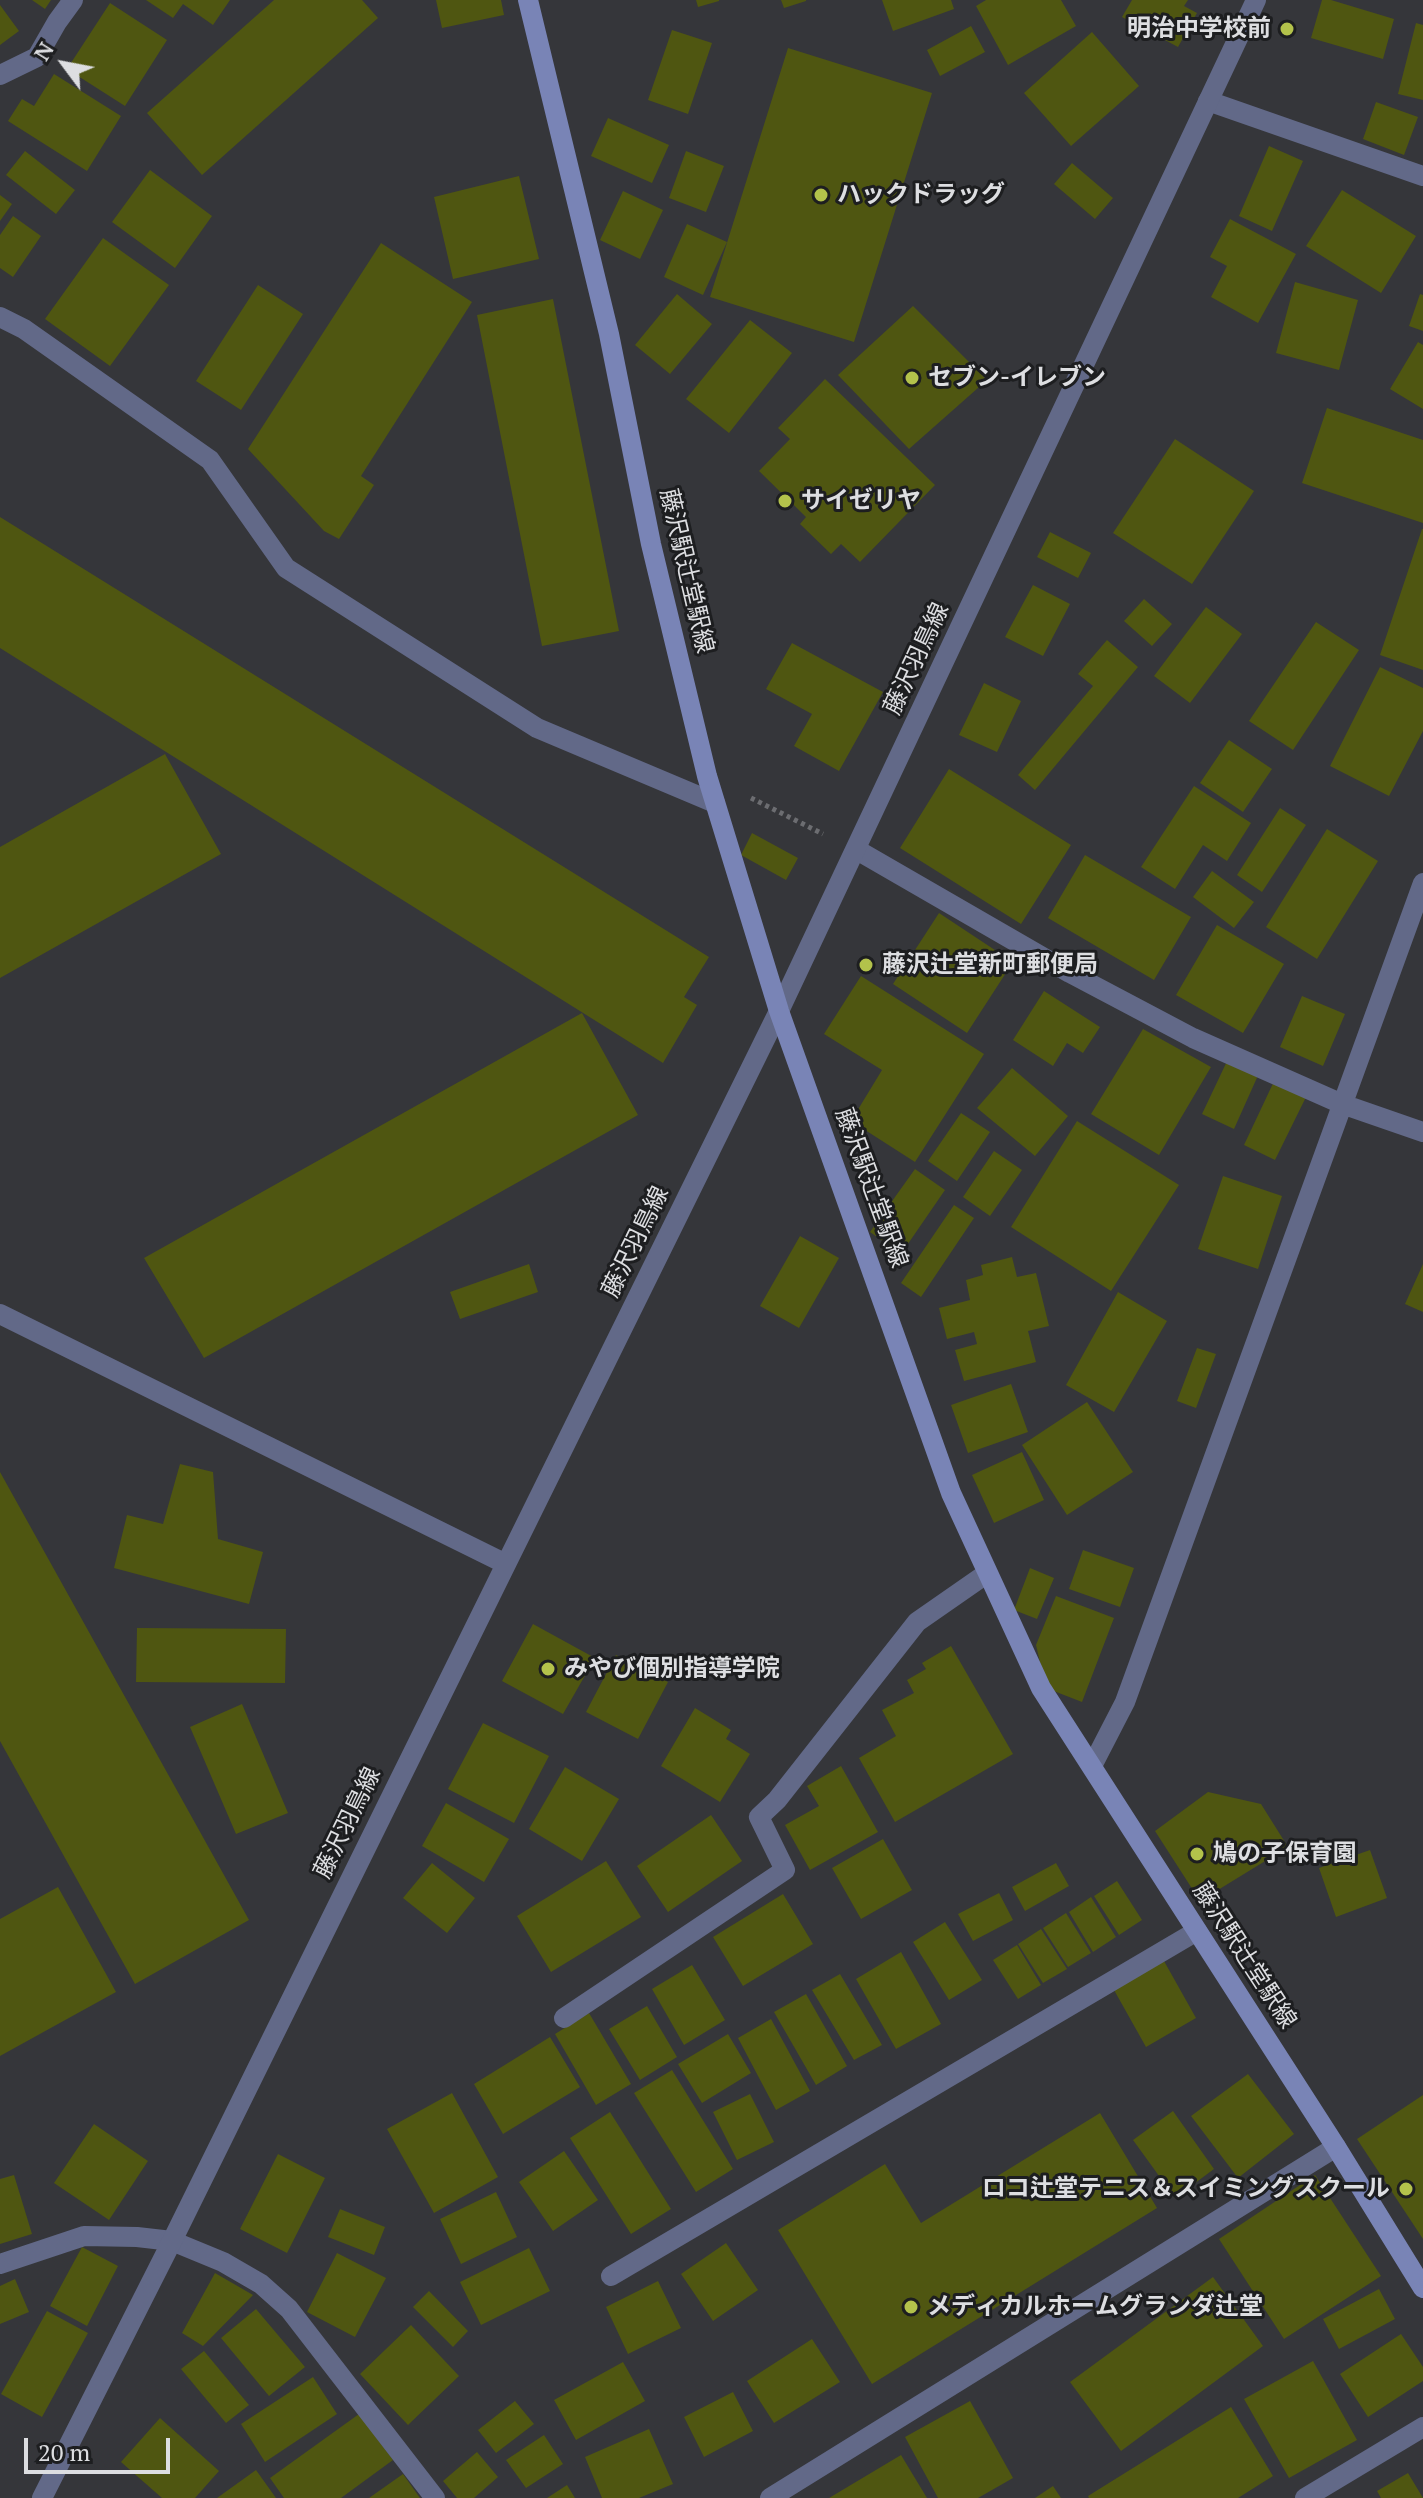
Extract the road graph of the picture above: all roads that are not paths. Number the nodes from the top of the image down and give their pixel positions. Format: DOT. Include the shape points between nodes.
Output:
graph roads {
  1 [pos="73,0"];
  2 [pos="528,0"];
  3 [pos="1256,0"];
  4 [pos="0,75"];
  5 [pos="1208,101"];
  6 [pos="1423,176"];
  7 [pos="0,317"];
  8 [pos="715,803"];
  9 [pos="857,850"];
  10 [pos="1423,883"];
  11 [pos="779,1011"];
  12 [pos="1342,1104"];
  13 [pos="1423,1132"];
  14 [pos="0,1314"];
  15 [pos="506,1564"];
  16 [pos="986,1574"];
  17 [pos="1092,1766"];
  18 [pos="1197,1931"];
  19 [pos="564,2018"];
  20 [pos="1336,2147"];
  21 [pos="172,2241"];
  22 [pos="0,2264"];
  23 [pos="611,2276"];
  24 [pos="1423,2288"];
  25 [pos="1423,2427"];
  26 [pos="42,2498"];
  27 [pos="435,2498"];
  28 [pos="770,2498"];
  29 [pos="1305,2498"];
  1 -- 4 [label="street" via="37,57"];
  2 -- 8 [label="main road, 藤沢駅辻堂駅線"];
  3 -- 5 [label="street, 藤沢羽鳥線"];
  5 -- 6 [label="street"];
  5 -- 9 [label="street, 藤沢羽鳥線"];
  7 -- 8 [label="street" via="210,460 286,568 537,728"];
  8 -- 11 [label="main road, 藤沢駅辻堂駅線"];
  9 -- 11 [label="street, 藤沢羽鳥線"];
  9 -- 12 [label="street" via="1070,973"];
  10 -- 12 [label="street"];
  11 -- 15 [label="street, 藤沢羽鳥線"];
  11 -- 16 [label="main road, 藤沢駅辻堂駅線" via="951,1493"];
  12 -- 13 [label="street"];
  12 -- 17 [label="street" via="1125,1702"];
  14 -- 15 [label="street"];
  15 -- 21 [label="street, 藤沢羽鳥線"];
  16 -- 17 [label="main road, 藤沢駅辻堂駅線" via="1041,1688"];
  16 -- 19 [label="street" via="917,1622 759,1817 785,1870"];
  17 -- 18 [label="main road, 藤沢駅辻堂駅線"];
  18 -- 20 [label="main road, 藤沢駅辻堂駅線"];
  18 -- 23 [label="street"];
  20 -- 24 [label="main road, 藤沢駅辻堂駅線"];
  20 -- 28 [label="street"];
  21 -- 22 [label="street" via="84,2236"];
  21 -- 26 [label="street, 藤沢羽鳥線"];
  21 -- 27 [label="street" via="261,2284 289,2309"];
  25 -- 29 [label="street"];
}
